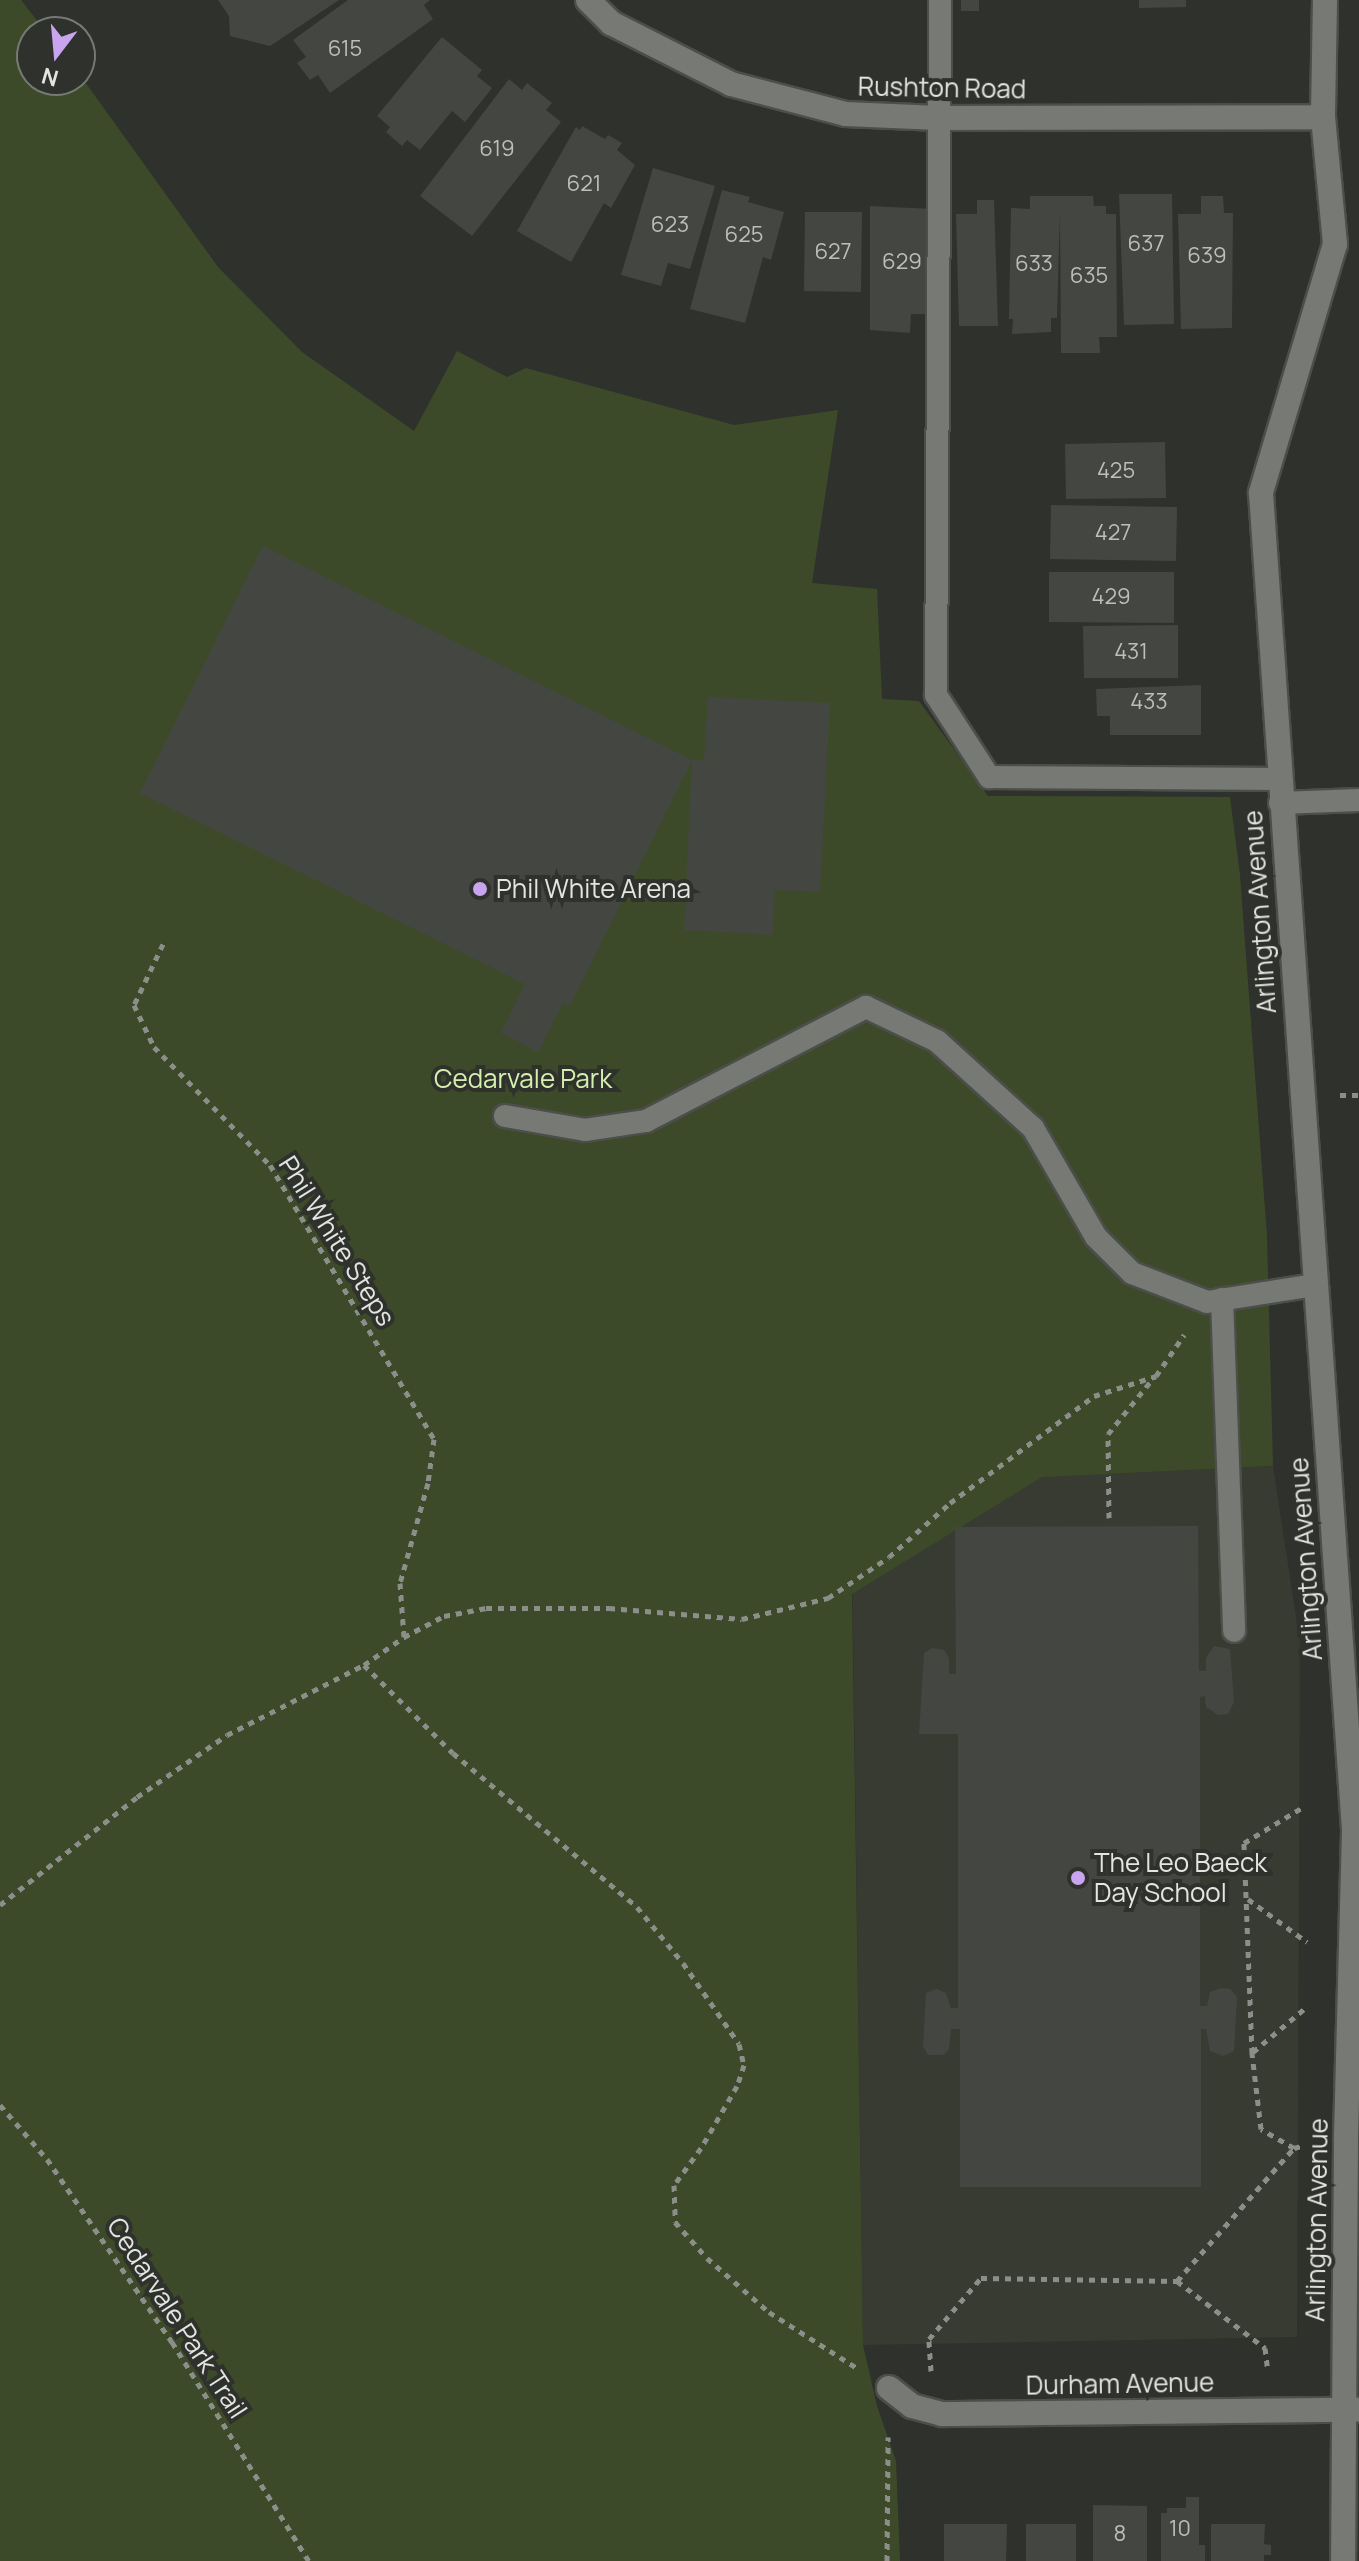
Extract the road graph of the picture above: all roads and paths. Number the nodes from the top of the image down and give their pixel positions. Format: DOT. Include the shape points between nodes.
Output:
graph roads {
  1 [pos="588,0"];
  2 [pos="940,0"];
  3 [pos="1325,0"];
  4 [pos="1323,117"];
  5 [pos="939,118"];
  6 [pos="1281,791"];
  7 [pos="1359,800"];
  8 [pos="163,944"];
  9 [pos="505,1116"];
  10 [pos="1314,1285"];
  11 [pos="1214,1300"];
  12 [pos="1156,1376"];
  13 [pos="1109,1518"];
  14 [pos="1234,1631"];
  15 [pos="404,1637"];
  16 [pos="364,1665"];
  17 [pos="1303,1807"];
  18 [pos="1356,1830"];
  19 [pos="1247,1898"];
  20 [pos="0,1905"];
  21 [pos="1307,1942"];
  22 [pos="1304,2009"];
  23 [pos="1252,2053"];
  24 [pos="0,2105"];
  25 [pos="1305,2145"];
  26 [pos="1294,2148"];
  27 [pos="1177,2281"];
  28 [pos="931,2376"];
  29 [pos="1268,2376"];
  30 [pos="889,2388"];
  31 [pos="1351,2410"];
  32 [pos="309,2561"];
  33 [pos="887,2561"];
  34 [pos="1343,2561"];
  1 -- 5 [label="street, Rushton Road" via="611,23 731,84 845,114"];
  2 -- 5 [label="lane"];
  3 -- 4 [label="street, Arlington Avenue"];
  4 -- 5 [label="street, Rushton Road"];
  4 -- 6 [label="street, Arlington Avenue" via="1335,244 1261,493"];
  5 -- 6 [label="lane" via="936,695 989,777"];
  6 -- 7 [label="lane"];
  6 -- 10 [label="street, Arlington Avenue"];
  8 -- 15 [label="path, Phil White Steps" via="134,1005 154,1047 270,1165 434,1439 428,1483 400,1583"];
  9 -- 11 [label="lane" via="585,1130 646,1121 866,1007 937,1041 1033,1128 1096,1237 1132,1273"];
  10 -- 11 [label="lane"];
  10 -- 18 [label="street, Arlington Avenue"];
  11 -- 12 [label="path"];
  11 -- 14 [label="lane"];
  12 -- 13 [label="path" via="1108,1434"];
  12 -- 15 [label="path" via="1094,1396 950,1503 889,1557 828,1598 742,1619 609,1608 486,1608 444,1616"];
  15 -- 16 [label="path"];
  16 -- 20 [label="path" via="227,1735 137,1797"];
  16 -- 30 [label="path" via="453,1753 637,1907 683,1963 739,2044 744,2065 701,2148 674,2185 675,2222 769,2312"];
  17 -- 19 [label="path" via="1244,1843"];
  18 -- 31 [label="street, Arlington Avenue"];
  19 -- 21 [label="path"];
  19 -- 23 [label="path"];
  22 -- 23 [label="path"];
  23 -- 26 [label="path" via="1261,2129"];
  24 -- 32 [label="path, Cedarvale Park Trail" via="47,2159 163,2329"];
  25 -- 26 [label="path"];
  26 -- 27 [label="path"];
  27 -- 28 [label="path" via="981,2278 929,2339"];
  27 -- 29 [label="path" via="1265,2348"];
  30 -- 31 [label="street, Durham Avenue" via="912,2406 942,2414"];
  30 -- 33 [label="path"];
  31 -- 34 [label="street, Arlington Avenue"];
}
